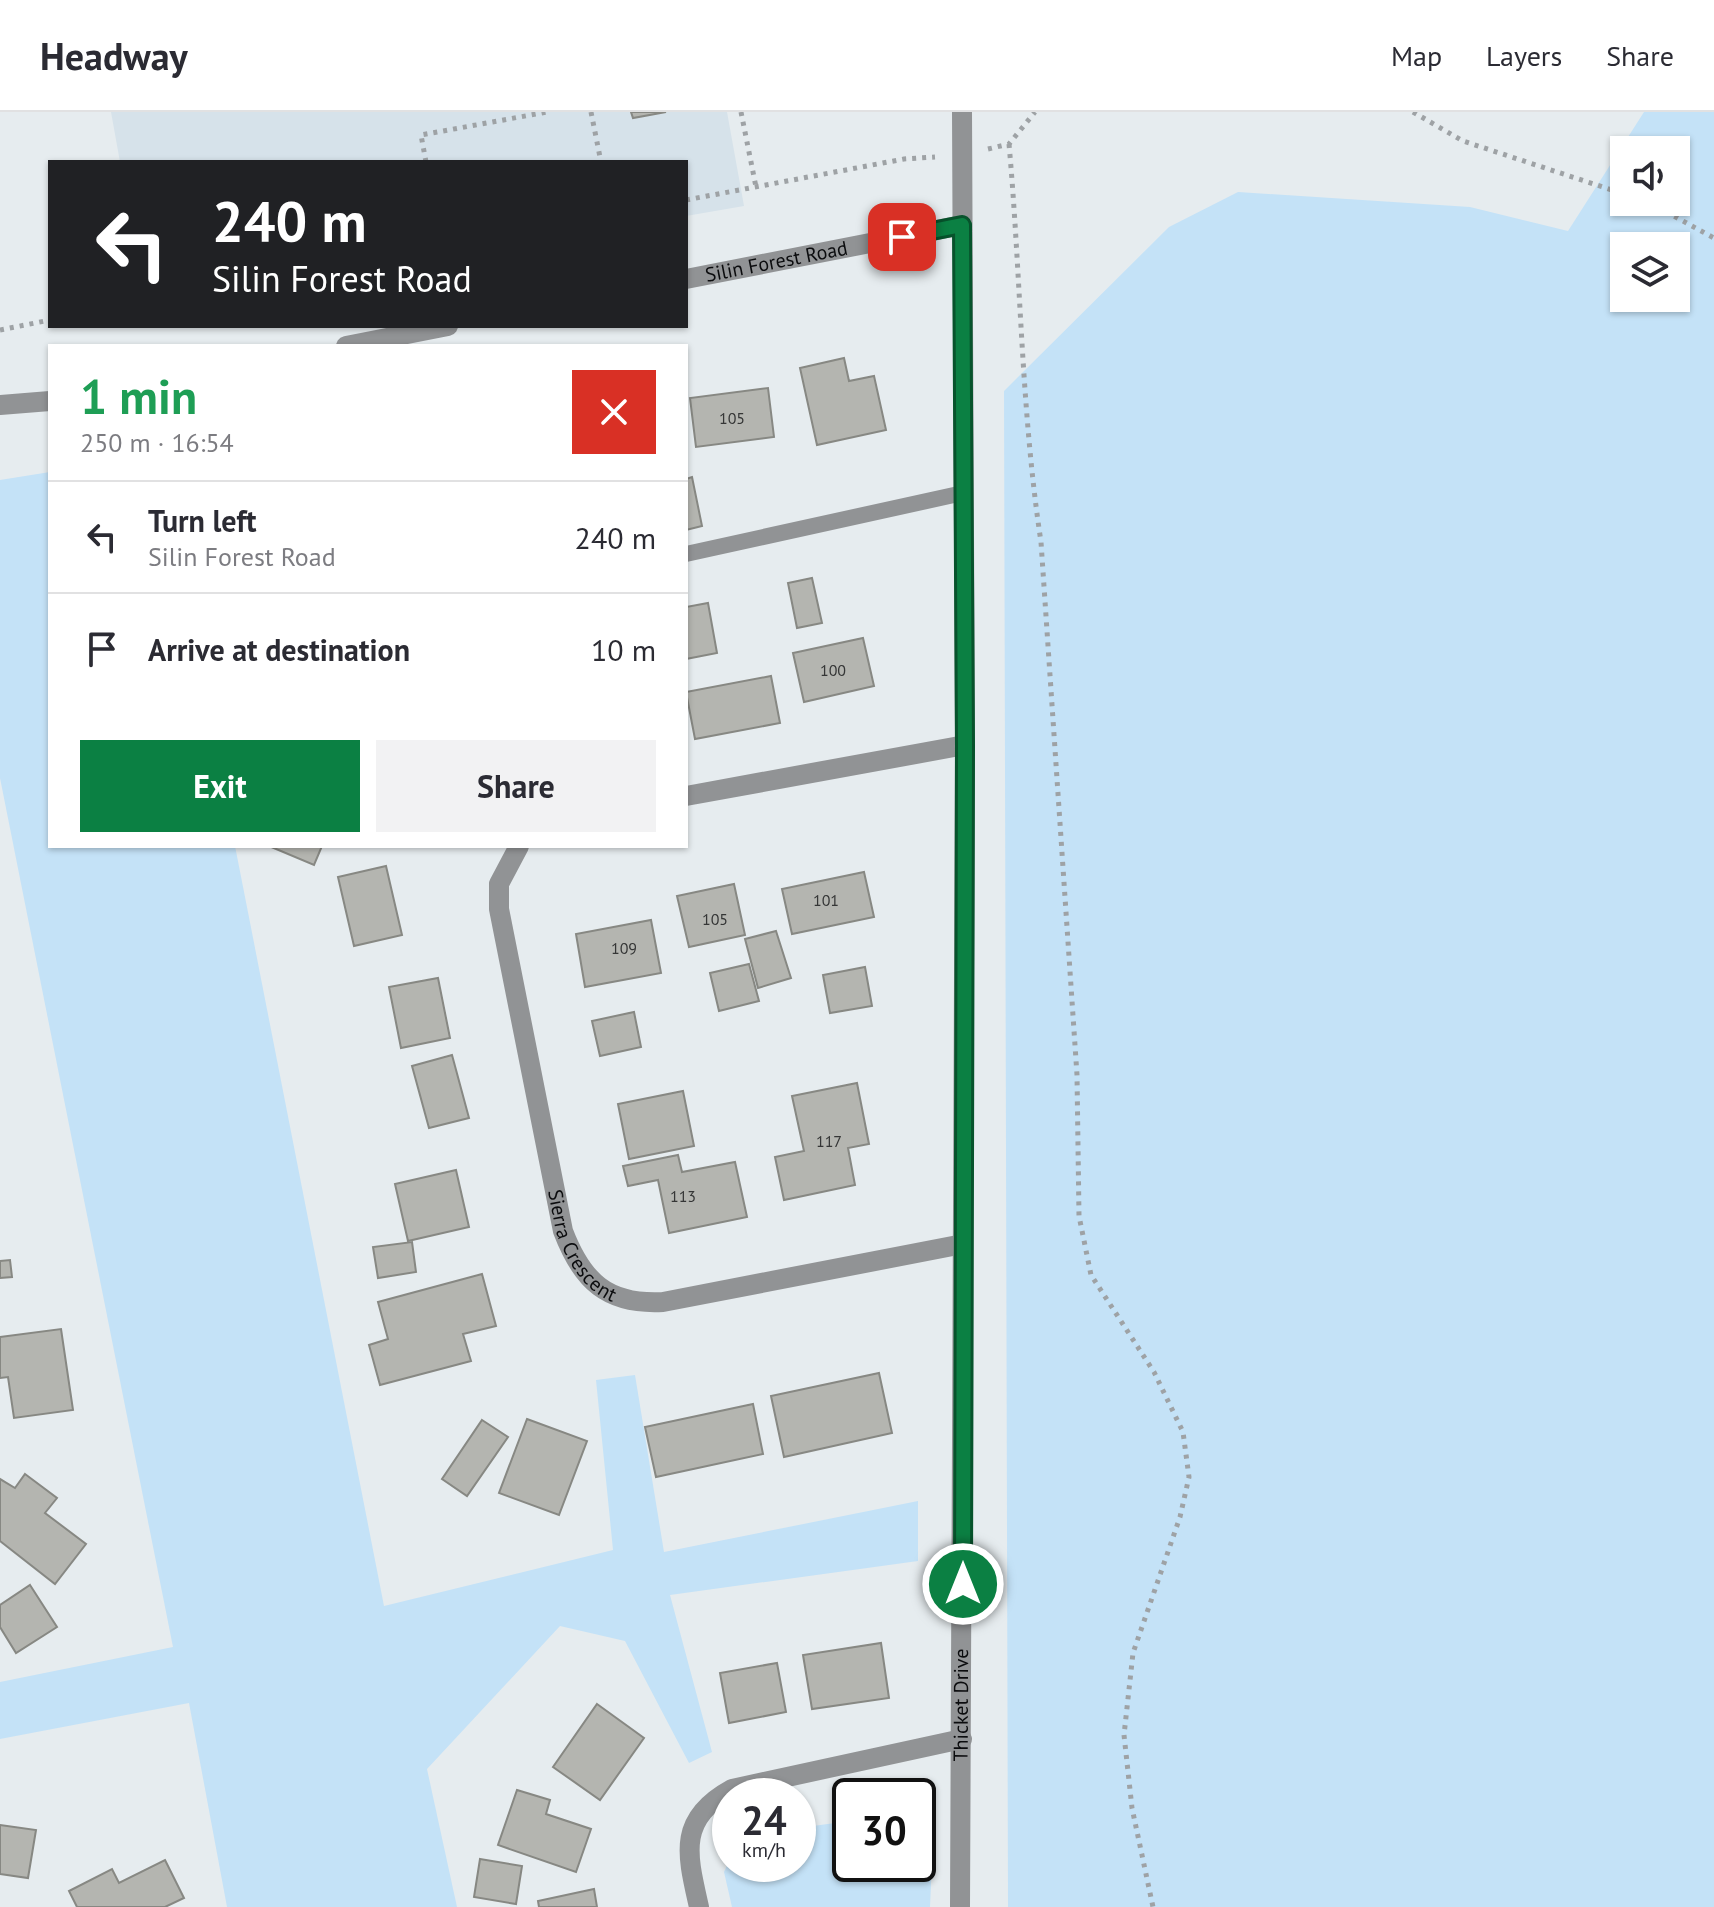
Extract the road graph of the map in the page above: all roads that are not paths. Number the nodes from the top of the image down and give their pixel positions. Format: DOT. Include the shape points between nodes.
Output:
graph roads {
  1 [pos="962,112"];
  2 [pos="962,225"];
  3 [pos="688,279"];
  4 [pos="438,328"];
  5 [pos="356,344"];
  6 [pos="48,401"];
  7 [pos="0,405"];
  8 [pos="963,493"];
  9 [pos="688,554"];
  10 [pos="965,745"];
  11 [pos="688,796"];
  12 [pos="518,848"];
  13 [pos="963,1244"];
  14 [pos="962,1739"];
  15 [pos="699,1907"];
  16 [pos="960,1907"];
  1 -- 2 [label="street, Thicket Drive"];
  2 -- 3 [label="street, Silin Forest Road"];
  2 -- 8 [label="street, Thicket Drive"];
  4 -- 5 [label="street"];
  6 -- 7 [label="street"];
  8 -- 9 [label="lane"];
  8 -- 10 [label="street, Thicket Drive"];
  10 -- 11 [label="street"];
  10 -- 13 [label="street, Thicket Drive"];
  12 -- 13 [label="street, Sierra Crescent" via="499,884 499,909 563,1231 573,1257 603,1291 625,1301 663,1302"];
  13 -- 14 [label="street, Thicket Drive"];
  14 -- 15 [label="street" via="732,1789 711,1801 697,1815 691,1837 689,1861"];
  14 -- 16 [label="street, Thicket Drive"];
}
